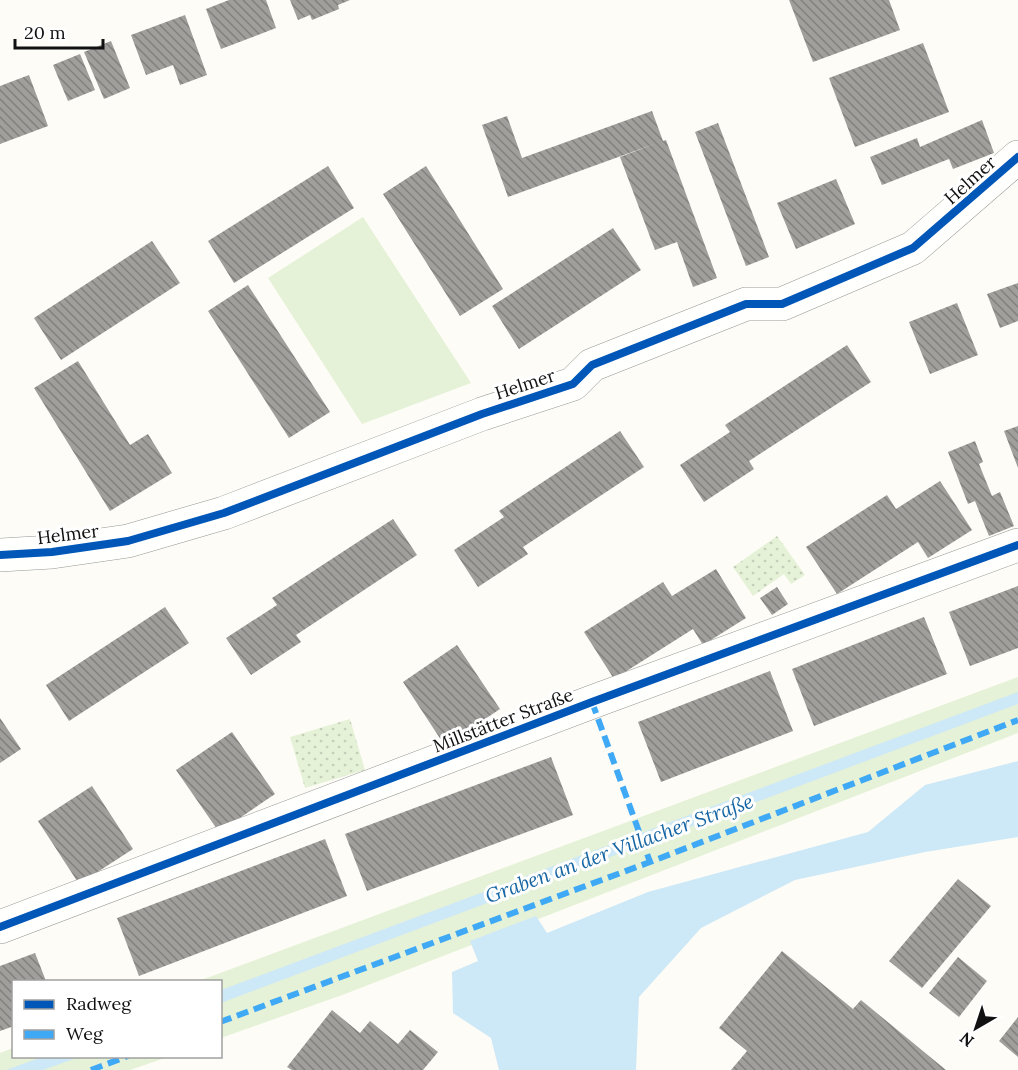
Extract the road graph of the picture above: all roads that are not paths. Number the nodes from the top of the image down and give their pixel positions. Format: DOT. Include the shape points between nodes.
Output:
graph roads {
  1 [pos="1018,157"];
  2 [pos="1018,545"];
  3 [pos="0,555"];
  4 [pos="0,927"];
  1 -- 3 [label="street, Helmer" via="913,249 782,304 746,304 592,365 573,384 482,414 224,513 129,541"];
  2 -- 4 [label="street, Millstätter Straße"];
}
